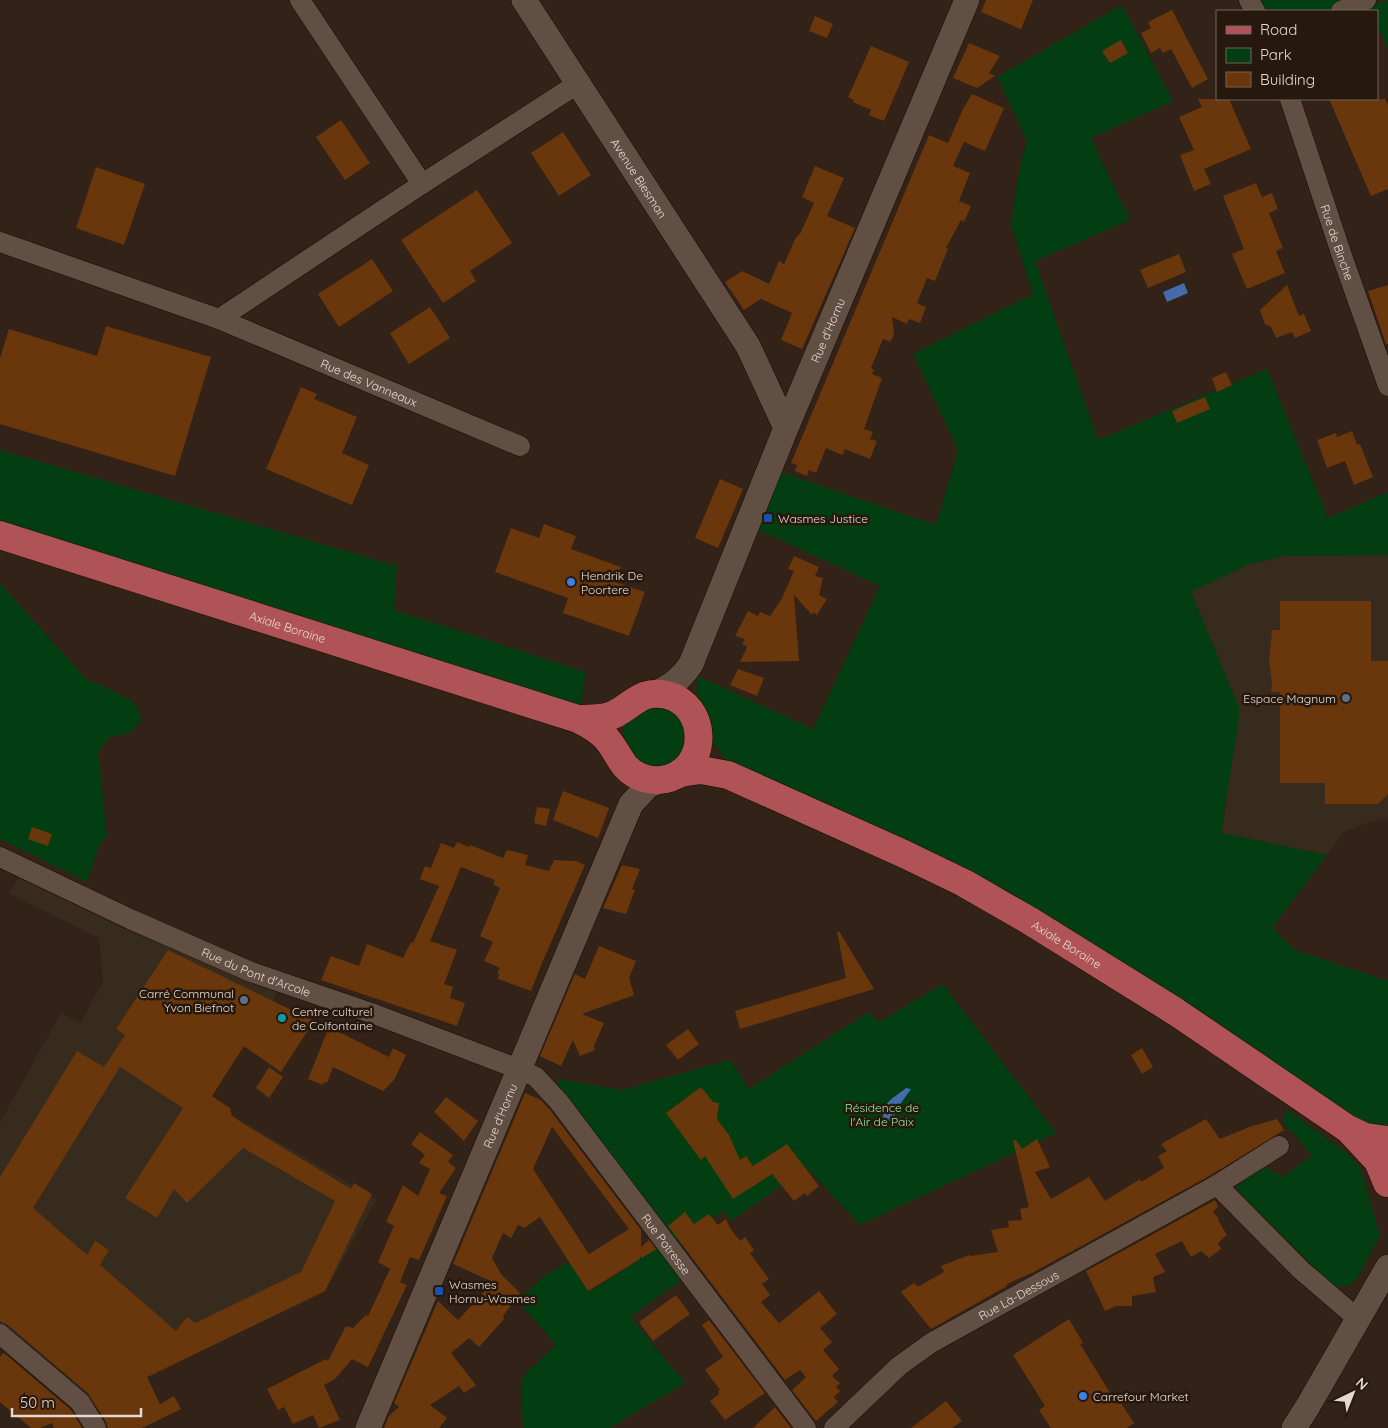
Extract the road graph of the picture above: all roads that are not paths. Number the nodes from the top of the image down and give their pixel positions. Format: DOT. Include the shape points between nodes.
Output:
graph roads {
  1 [pos="300,0"];
  2 [pos="524,0"];
  3 [pos="967,0"];
  4 [pos="1366,0"];
  5 [pos="1343,10"];
  6 [pos="579,83"];
  7 [pos="1290,100"];
  8 [pos="422,184"];
  9 [pos="0,242"];
  10 [pos="219,319"];
  11 [pos="754,357"];
  12 [pos="1388,386"];
  13 [pos="800,396"];
  14 [pos="786,428"];
  15 [pos="520,446"];
  16 [pos="0,535"];
  17 [pos="691,664"];
  18 [pos="655,694"];
  19 [pos="627,705"];
  20 [pos="578,719"];
  21 [pos="697,725"];
  22 [pos="621,758"];
  23 [pos="728,775"];
  24 [pos="671,777"];
  25 [pos="632,804"];
  26 [pos="0,857"];
  27 [pos="521,1070"];
  28 [pos="1348,1129"];
  29 [pos="1388,1140"];
  30 [pos="1279,1146"];
  31 [pos="1388,1180"];
  32 [pos="1217,1184"];
  33 [pos="1388,1267"];
  34 [pos="1358,1319"];
  35 [pos="0,1334"];
  36 [pos="96,1428"];
  37 [pos="368,1428"];
  38 [pos="806,1428"];
  39 [pos="834,1428"];
  40 [pos="1294,1428"];
  1 -- 8 [label="street"];
  2 -- 6 [label="street, Avenue Biesman"];
  3 -- 13 [label="street, Rue d'Hornu"];
  4 -- 5 [label="street"];
  6 -- 8 [label="street"];
  6 -- 11 [label="street, Avenue Biesman"];
  7 -- 12 [label="street, Rue de Binche"];
  8 -- 10 [label="street"];
  9 -- 10 [label="street, Rue des Vanneaux"];
  10 -- 15 [label="street, Rue des Vanneaux"];
  11 -- 13 [label="street, Avenue Biesman"];
  11 -- 14 [label="street, Avenue Biesman"];
  13 -- 14 [label="street, Rue d'Hornu"];
  14 -- 17 [label="street, Rue d'Hornu"];
  16 -- 20 [label="main road, Axiale Boraine"];
  17 -- 18 [label="street" via="670,687"];
  17 -- 21 [label="street" via="689,704"];
  18 -- 19 [label="main road, Axiale Boraine" via="645,695"];
  18 -- 21 [label="main road" via="678,700 687,707"];
  19 -- 20 [label="main road, Axiale Boraine" via="615,715"];
  19 -- 22 [label="main road" via="615,725 613,737"];
  20 -- 22 [label="main road, Axiale Boraine" via="597,730"];
  21 -- 23 [label="main road" via="715,763"];
  21 -- 24 [label="main road" via="698,750 691,763"];
  22 -- 24 [label="main road, Axiale Boraine" via="636,775 648,780"];
  22 -- 25 [label="street" via="630,777"];
  23 -- 24 [label="main road, Axiale Boraine" via="701,770"];
  23 -- 28 [label="main road, Axiale Boraine" via="964,883 1176,1012"];
  24 -- 25 [label="street" via="648,786"];
  25 -- 27 [label="street, Rue d'Hornu"];
  26 -- 27 [label="street, Rue du Pont d'Arcole" via="251,972"];
  27 -- 37 [label="street, Rue d'Hornu"];
  27 -- 38 [label="street, Rue Potresse" via="536,1076 552,1094"];
  28 -- 29 [label="main road, Axiale Boraine" via="1365,1137"];
  28 -- 31 [label="main road" via="1378,1161"];
  30 -- 32 [label="street, Rue Là-Dessous"];
  32 -- 34 [label="street" via="1301,1270"];
  32 -- 39 [label="street, Rue Là-Dessous" via="931,1343 899,1366"];
  33 -- 34 [label="street"];
  34 -- 40 [label="street"];
  35 -- 36 [label="street" via="80,1402"];
}
